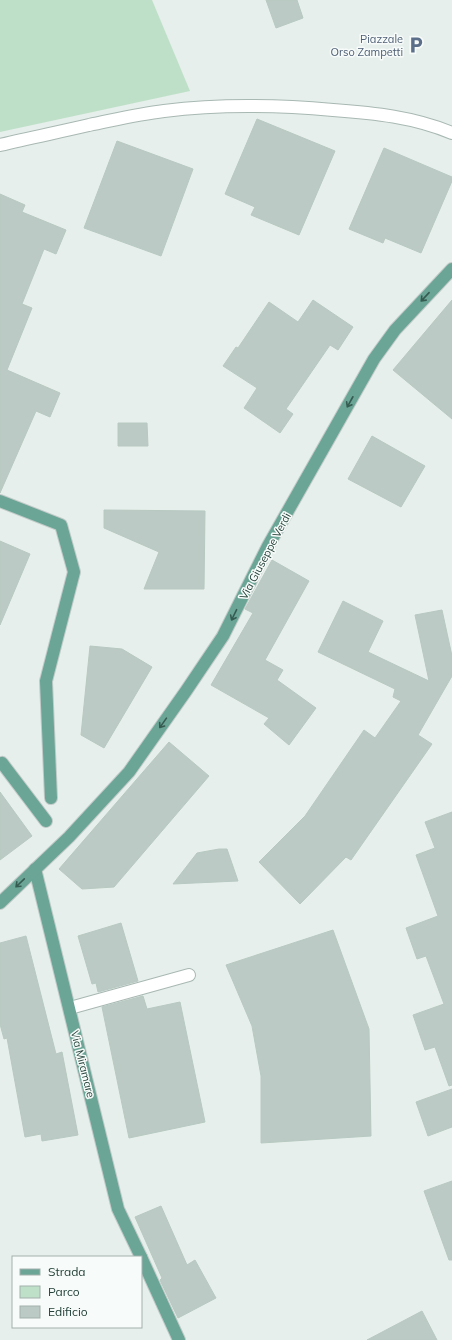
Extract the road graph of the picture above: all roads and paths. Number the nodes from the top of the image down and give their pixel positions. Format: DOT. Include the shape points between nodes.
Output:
graph roads {
  1 [pos="452,133"];
  2 [pos="0,145"];
  3 [pos="452,269"];
  4 [pos="0,501"];
  5 [pos="0,764"];
  6 [pos="51,798"];
  7 [pos="46,821"];
  8 [pos="35,869"];
  9 [pos="0,903"];
  10 [pos="189,975"];
  11 [pos="70,1008"];
  12 [pos="141,1256"];
  13 [pos="142,1259"];
  14 [pos="180,1340"];
  1 -- 2 [label="street" via="415,121 375,113 292,106 232,106 149,113"];
  3 -- 8 [label="main road, Via Giuseppe Verdi, one-way" via="395,330 374,359 268,546 223,636 190,685 129,772 69,837"];
  4 -- 6 [label="main road" via="61,525 74,572 46,681"];
  5 -- 7 [label="main road" via="2,763"];
  8 -- 9 [label="main road, Via Giuseppe Verdi, one-way"];
  8 -- 11 [label="main road, Via Miramare"];
  10 -- 11 [label="street"];
  11 -- 12 [label="main road, Via Miramare" via="118,1209"];
  13 -- 14 [label="main road, Via Miramare"];
}
